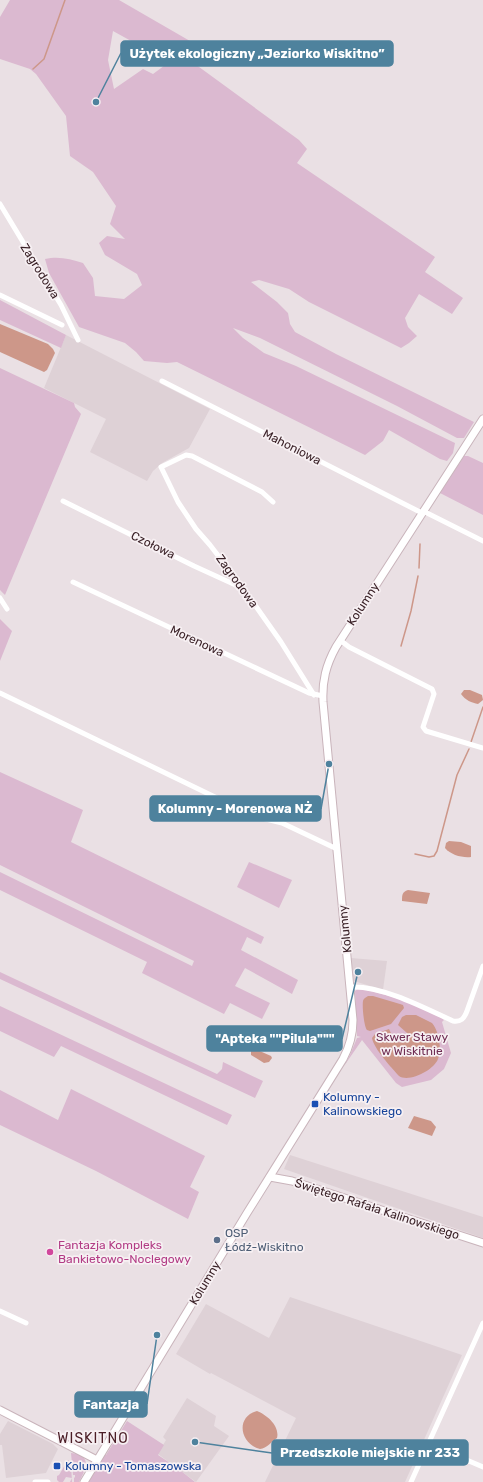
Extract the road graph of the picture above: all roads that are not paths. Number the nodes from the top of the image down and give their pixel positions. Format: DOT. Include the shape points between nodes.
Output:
graph roads {
  1 [pos="0,204"];
  2 [pos="0,295"];
  3 [pos="62,324"];
  4 [pos="78,340"];
  5 [pos="162,381"];
  6 [pos="483,419"];
  7 [pos="63,501"];
  8 [pos="273,502"];
  9 [pos="423,512"];
  10 [pos="483,541"];
  11 [pos="73,582"];
  12 [pos="243,588"];
  13 [pos="0,598"];
  14 [pos="7,609"];
  15 [pos="340,640"];
  16 [pos="0,693"];
  17 [pos="314,695"];
  18 [pos="323,696"];
  19 [pos="483,748"];
  20 [pos="337,849"];
  21 [pos="483,966"];
  22 [pos="350,987"];
  23 [pos="270,1177"];
  24 [pos="483,1244"];
  25 [pos="0,1311"];
  26 [pos="26,1323"];
  27 [pos="483,1323"];
  28 [pos="0,1410"];
  29 [pos="429,1444"];
  30 [pos="96,1460"];
  31 [pos="483,1467"];
  32 [pos="35,1482"];
  33 [pos="49,1482"];
  34 [pos="53,1482"];
  35 [pos="84,1482"];
  36 [pos="411,1482"];
  1 -- 4 [label="street, Zagrodowa" via="61,305"];
  2 -- 3 [label="street"];
  5 -- 9 [label="street, Mahoniowa"];
  6 -- 9 [label="street, Kolumny"];
  7 -- 12 [label="street, Czołowa"];
  8 -- 12 [label="street, Zagrodowa" via="262,492 192,456 186,455 161,467 178,502 196,529"];
  9 -- 10 [label="street, Mahoniowa"];
  9 -- 15 [label="street, Kolumny"];
  11 -- 17 [label="street, Morenowa"];
  12 -- 17 [label="street, Zagrodowa"];
  13 -- 14 [label="street"];
  15 -- 18 [label="street, Kolumny" via="326,667"];
  15 -- 19 [label="street" via="432,689 434,694 424,721 424,730"];
  16 -- 20 [label="street" via="248,813 276,821"];
  17 -- 18 [label="street, Morenowa"];
  18 -- 20 [label="street, Kolumny"];
  20 -- 22 [label="street, Kolumny"];
  21 -- 22 [label="street" via="467,1012 460,1021 372,989"];
  22 -- 23 [label="street, Kolumny" via="353,1033 348,1048"];
  23 -- 24 [label="street, Świętego Rafała Kalinowskiego" via="292,1181"];
  23 -- 30 [label="street, Kolumny"];
  25 -- 26 [label="street"];
  27 -- 29 [label="street"];
  28 -- 30 [label="street"];
  29 -- 31 [label="street"];
  29 -- 36 [label="street"];
  30 -- 35 [label="street, Kolumny"];
  32 -- 33 [label="street"];
  33 -- 34 [label="street"];
}
